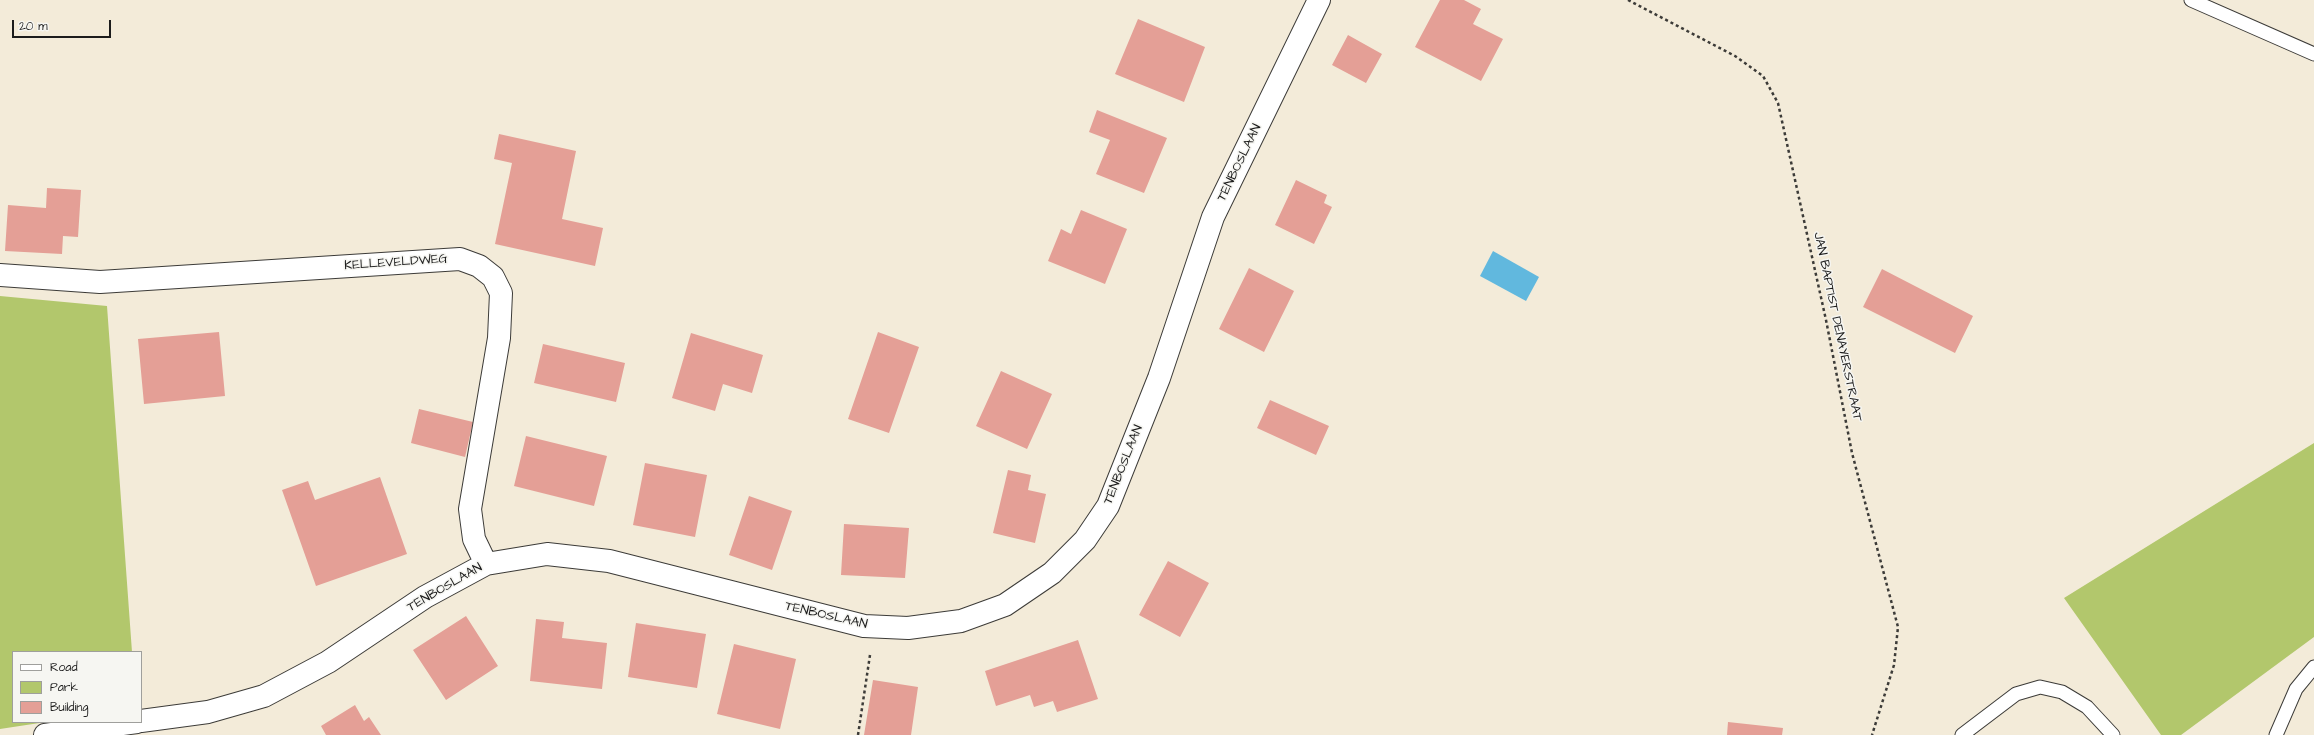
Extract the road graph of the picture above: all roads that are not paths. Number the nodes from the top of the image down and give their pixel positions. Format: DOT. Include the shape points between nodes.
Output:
graph roads {
  1 [pos="1319,0"];
  2 [pos="2191,0"];
  3 [pos="2314,54"];
  4 [pos="0,274"];
  5 [pos="486,564"];
  6 [pos="2314,667"];
  7 [pos="142,722"];
  8 [pos="132,723"];
  9 [pos="78,733"];
  10 [pos="45,735"];
  11 [pos="1962,735"];
  12 [pos="2113,735"];
  13 [pos="2276,735"];
  1 -- 5 [label="street, TENBOSLAAN" via="1213,217 1159,378 1108,506 1085,540 1052,573 1005,604 961,621 908,628 864,626 609,561 548,554"];
  2 -- 3 [label="lane"];
  4 -- 5 [label="street, KELLEVELDWEG" via="100,282 460,259 479,266 493,277 501,293 500,338 470,509 474,539"];
  5 -- 7 [label="street, TENBOSLAAN" via="425,597 328,662 264,696 208,712"];
  6 -- 13 [label="lane" via="2296,689"];
  8 -- 9 [label="street"];
  9 -- 10 [label="street"];
  11 -- 12 [label="lane" via="2016,694 2040,687 2062,692 2087,708"];
}
